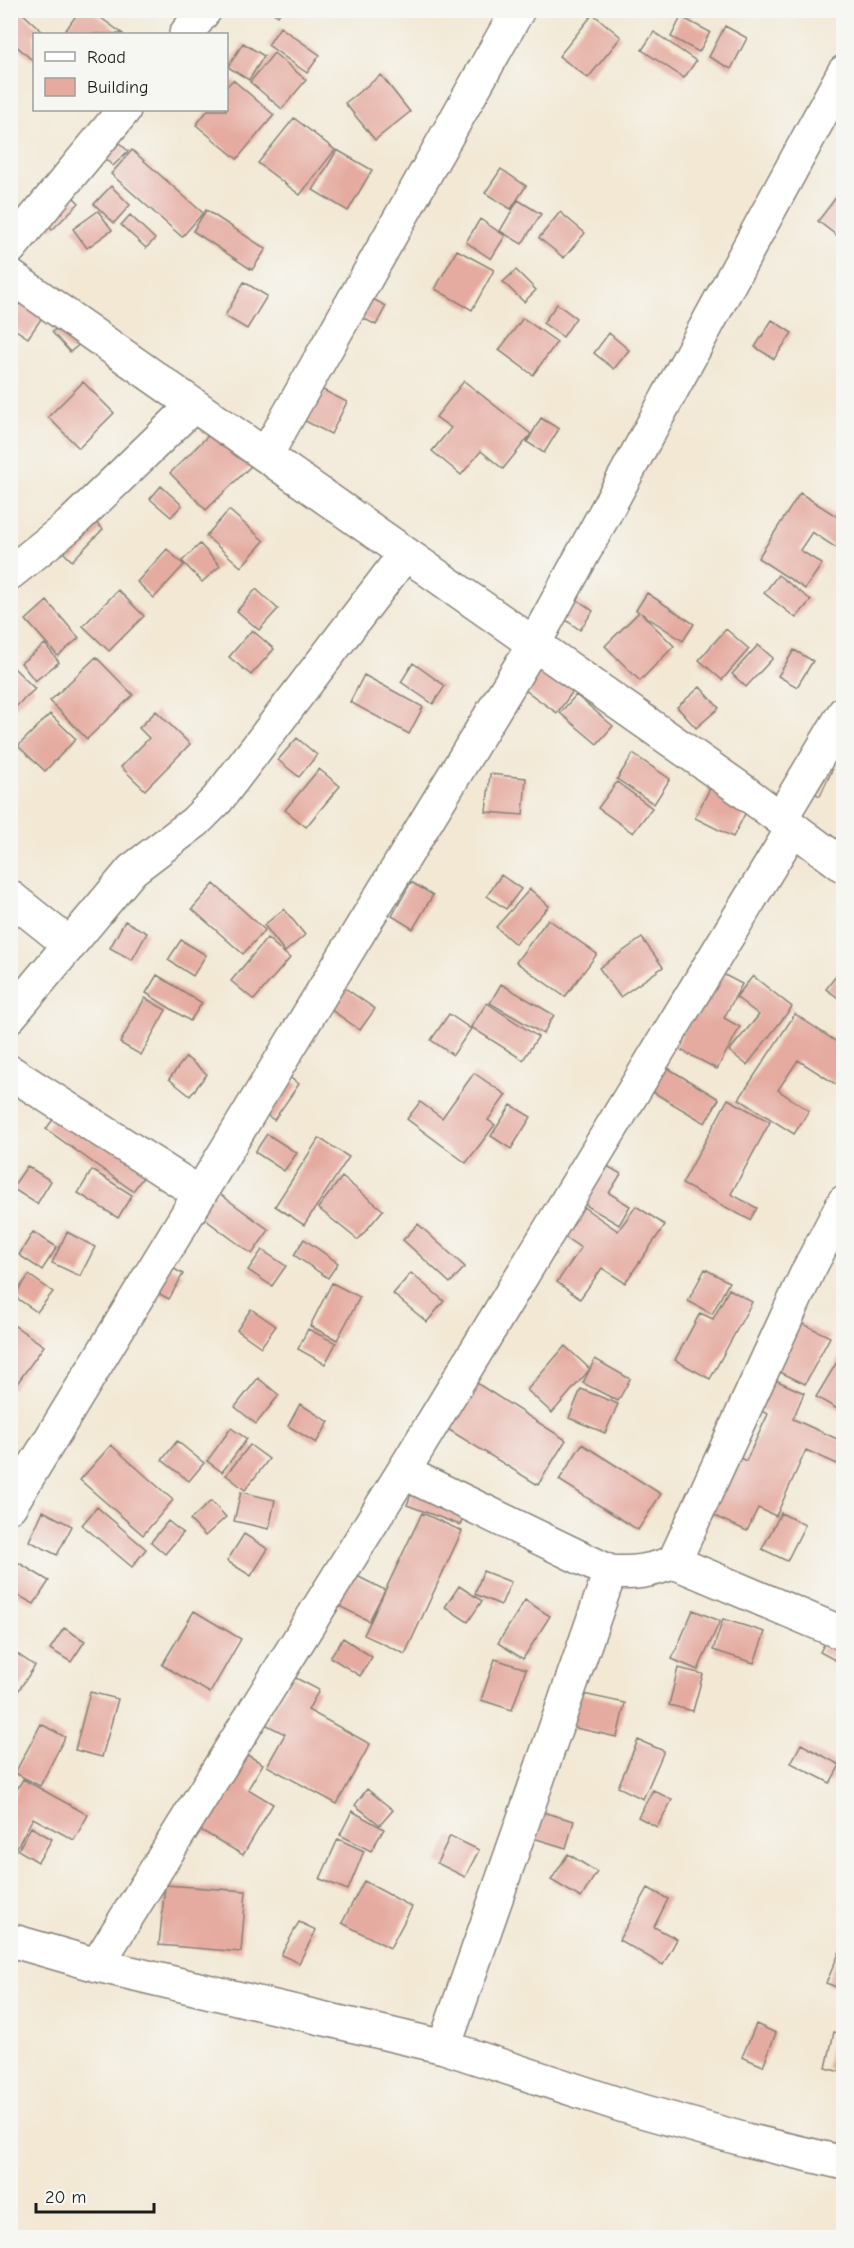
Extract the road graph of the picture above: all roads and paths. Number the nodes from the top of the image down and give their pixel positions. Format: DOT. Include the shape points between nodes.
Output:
graph roads {
  1 [pos="205,10"];
  2 [pos="518,10"];
  3 [pos="187,33"];
  4 [pos="843,72"];
  5 [pos="123,111"];
  6 [pos="10,248"];
  7 [pos="10,276"];
  8 [pos="194,406"];
  9 [pos="266,455"];
  10 [pos="405,554"];
  11 [pos="10,573"];
  12 [pos="534,644"];
  13 [pos="843,712"];
  14 [pos="787,823"];
  15 [pos="843,866"];
  16 [pos="10,897"];
  17 [pos="70,945"];
  18 [pos="10,1016"];
  19 [pos="10,1072"];
  20 [pos="199,1192"];
  21 [pos="843,1202"];
  22 [pos="403,1472"];
  23 [pos="10,1506"];
  24 [pos="674,1562"];
  25 [pos="610,1572"];
  26 [pos="843,1634"];
  27 [pos="10,1940"];
  28 [pos="97,1965"];
  29 [pos="444,2047"];
  30 [pos="843,2163"];
  1 -- 3 [label="street"];
  2 -- 9 [label="street"];
  4 -- 12 [label="street"];
  5 -- 6 [label="street"];
  7 -- 8 [label="street"];
  8 -- 9 [label="street"];
  8 -- 11 [label="street" via="70,525"];
  9 -- 10 [label="street"];
  10 -- 12 [label="street"];
  10 -- 17 [label="street" via="217,800 132,870"];
  12 -- 14 [label="street"];
  12 -- 20 [label="street"];
  13 -- 14 [label="street"];
  14 -- 15 [label="street"];
  14 -- 22 [label="street"];
  16 -- 17 [label="street"];
  17 -- 18 [label="street"];
  19 -- 20 [label="street"];
  20 -- 23 [label="street"];
  21 -- 24 [label="street"];
  22 -- 25 [label="street"];
  22 -- 28 [label="street"];
  24 -- 25 [label="street" via="632,1574"];
  24 -- 26 [label="street"];
  25 -- 29 [label="street"];
  27 -- 28 [label="street"];
  28 -- 29 [label="street"];
  29 -- 30 [label="street" via="624,2106"];
}
